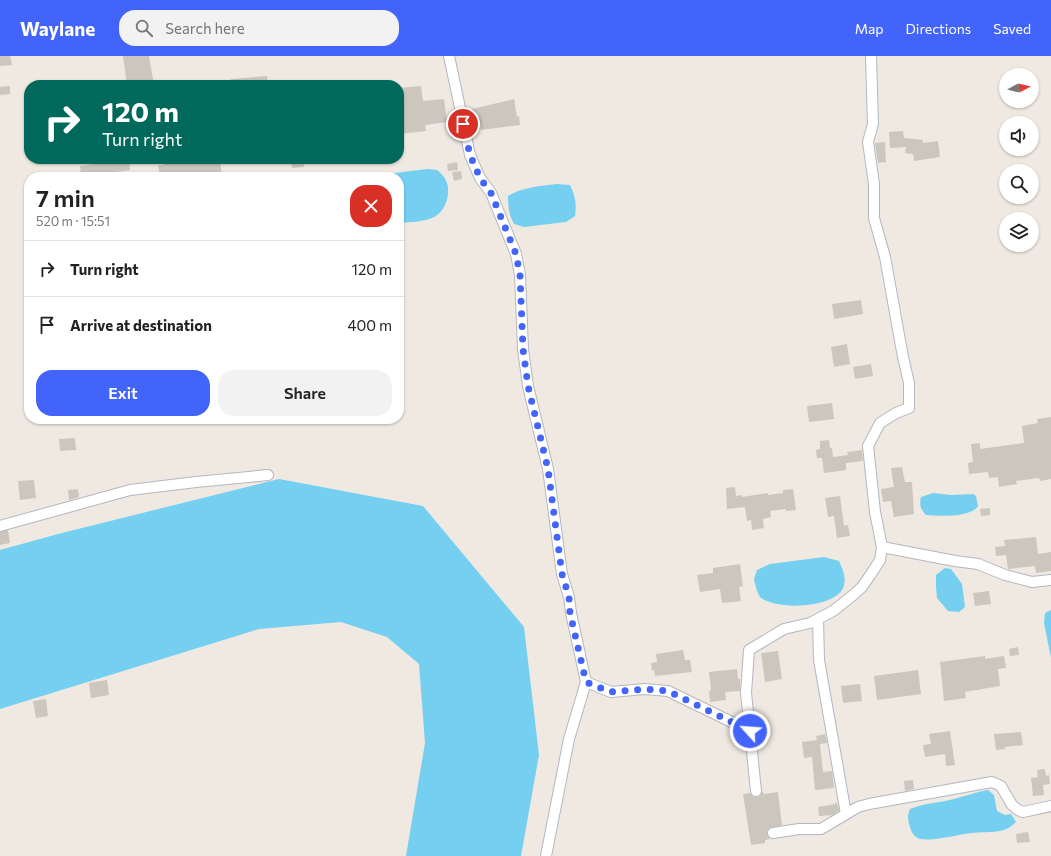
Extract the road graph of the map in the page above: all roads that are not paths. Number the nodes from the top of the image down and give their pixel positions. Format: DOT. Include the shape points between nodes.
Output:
graph roads {
  1 [pos="449,56"];
  2 [pos="871,56"];
  3 [pos="268,475"];
  4 [pos="0,526"];
  5 [pos="882,547"];
  6 [pos="1051,580"];
  7 [pos="818,619"];
  8 [pos="586,682"];
  9 [pos="750,731"];
  10 [pos="756,791"];
  11 [pos="1051,806"];
  12 [pos="846,814"];
  13 [pos="773,833"];
  14 [pos="546,856"];
  1 -- 8 [label="street" via="470,155 480,178 491,193 516,254 520,275 523,349 528,386 548,469 562,574"];
  2 -- 5 [label="street" via="873,124 868,142 874,184 874,218 885,257 909,383 909,408 880,423 868,446 875,512"];
  3 -- 4 [label="street" via="130,490"];
  5 -- 6 [label="street" via="978,564 1032,582"];
  5 -- 7 [label="street" via="880,560 862,587 833,611"];
  7 -- 9 [label="street" via="784,629 749,650 746,693"];
  7 -- 12 [label="street" via="819,660"];
  8 -- 9 [label="street" via="611,692 645,689 668,691"];
  8 -- 14 [label="street" via="569,739"];
  9 -- 10 [label="street"];
  11 -- 12 [label="street" via="1023,812 1018,810 1012,805 1001,786 992,782 869,804"];
  12 -- 13 [label="street" via="820,829"];
}
